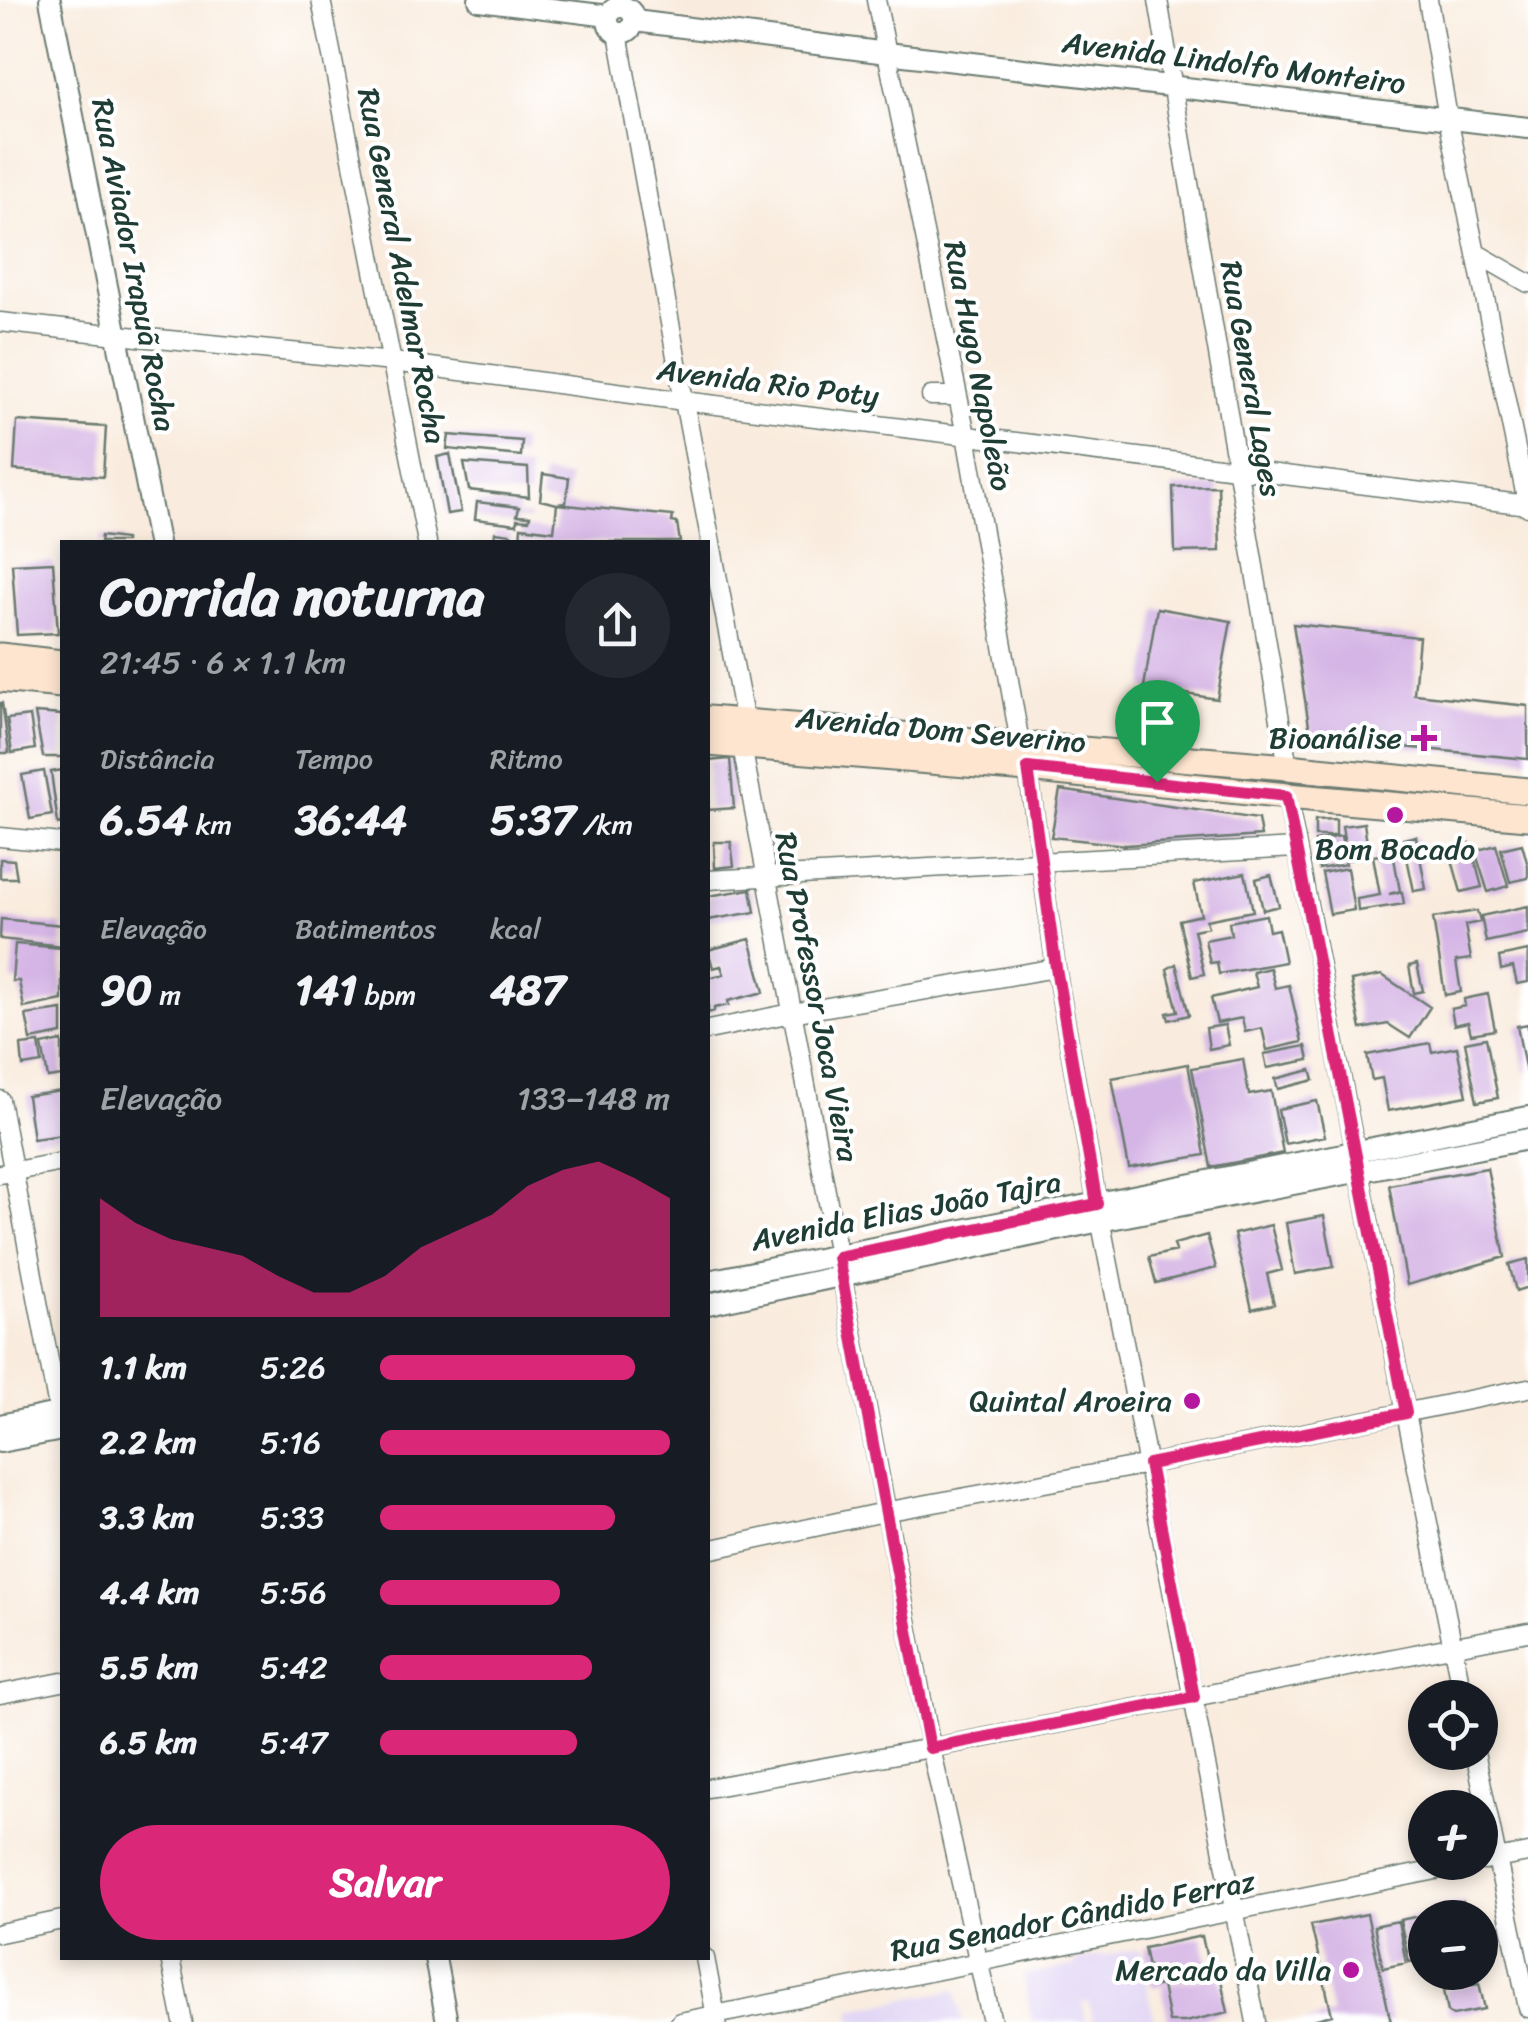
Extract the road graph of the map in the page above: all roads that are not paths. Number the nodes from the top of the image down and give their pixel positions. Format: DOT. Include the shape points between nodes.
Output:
graph roads {
  1 [pos="50,0"];
  2 [pos="321,0"];
  3 [pos="479,0"];
  4 [pos="876,0"];
  5 [pos="1158,0"];
  6 [pos="1428,0"];
  7 [pos="621,15"];
  8 [pos="887,53"];
  9 [pos="1173,85"];
  10 [pos="1448,118"];
  11 [pos="1528,128"];
  12 [pos="1476,254"];
  13 [pos="1528,283"];
  14 [pos="0,322"];
  15 [pos="118,336"];
  16 [pos="394,362"];
  17 [pos="931,396"];
  18 [pos="958,396"];
  19 [pos="684,402"];
  20 [pos="966,435"];
  21 [pos="1238,468"];
  22 [pos="1528,506"];
  23 [pos="158,540"];
  24 [pos="428,540"];
  25 [pos="709,540"];
  26 [pos="710,548"];
  27 [pos="0,656"];
  28 [pos="60,662"];
  29 [pos="0,679"];
  30 [pos="60,685"];
  31 [pos="710,720"];
  32 [pos="743,734"];
  33 [pos="710,742"];
  34 [pos="1024,756"];
  35 [pos="1288,767"];
  36 [pos="1528,791"];
  37 [pos="1286,796"];
  38 [pos="1528,817"];
  39 [pos="0,837"];
  40 [pos="60,843"];
  41 [pos="1296,848"];
  42 [pos="1041,863"];
  43 [pos="767,878"];
  44 [pos="710,880"];
  45 [pos="1056,968"];
  46 [pos="792,1013"];
  47 [pos="710,1030"];
  48 [pos="0,1100"];
  49 [pos="1528,1117"];
  50 [pos="1528,1138"];
  51 [pos="1355,1151"];
  52 [pos="60,1162"];
  53 [pos="7,1172"];
  54 [pos="1360,1173"];
  55 [pos="1099,1212"];
  56 [pos="839,1267"];
  57 [pos="710,1281"];
  58 [pos="710,1303"];
  59 [pos="1528,1388"];
  60 [pos="1406,1413"];
  61 [pos="60,1415"];
  62 [pos="60,1424"];
  63 [pos="60,1425"];
  64 [pos="0,1426"];
  65 [pos="0,1442"];
  66 [pos="1149,1464"];
  67 [pos="884,1512"];
  68 [pos="710,1550"];
  69 [pos="1528,1632"];
  70 [pos="1453,1646"];
  71 [pos="1460,1680"];
  72 [pos="60,1682"];
  73 [pos="0,1694"];
  74 [pos="1194,1697"];
  75 [pos="930,1748"];
  76 [pos="710,1788"];
  77 [pos="1528,1853"];
  78 [pos="1498,1858"];
  79 [pos="1408,1877"];
  80 [pos="1490,1880"];
  81 [pos="1234,1912"];
  82 [pos="60,1920"];
  83 [pos="0,1933"];
  84 [pos="170,1960"];
  85 [pos="434,1960"];
  86 [pos="704,1960"];
  87 [pos="979,1962"];
  88 [pos="1528,2008"];
  89 [pos="716,2018"];
  90 [pos="184,2022"];
  91 [pos="447,2022"];
  92 [pos="680,2022"];
  93 [pos="992,2022"];
  94 [pos="1256,2022"];
  1 -- 15 [label="street, Rua Aviador Irapuã Rocha"];
  2 -- 16 [label="street, Rua General Adelmar Rocha"];
  3 -- 7 [label="street, Avenida Lindolfo Monteiro"];
  4 -- 8 [label="street, Rua Hugo Napoleão"];
  5 -- 9 [label="street, Rua General Lages"];
  6 -- 10 [label="street"];
  7 -- 8 [label="street, Avenida Lindolfo Monteiro"];
  7 -- 19 [label="street, Rua Professor Joca Vieira"];
  8 -- 9 [label="street, Avenida Lindolfo Monteiro"];
  8 -- 18 [label="street, Rua Hugo Napoleão"];
  9 -- 10 [label="street, Avenida Lindolfo Monteiro"];
  9 -- 21 [label="street, Rua General Lages"];
  10 -- 11 [label="street, Avenida Lindolfo Monteiro"];
  10 -- 12 [label="street"];
  12 -- 13 [label="street"];
  12 -- 22 [label="street"];
  14 -- 15 [label="street, Avenida Rio Poty"];
  15 -- 16 [label="street, Avenida Rio Poty"];
  15 -- 23 [label="street, Rua Aviador Irapuã Rocha"];
  16 -- 19 [label="street, Avenida Rio Poty"];
  16 -- 24 [label="street, Rua General Adelmar Rocha"];
  17 -- 18 [label="street"];
  18 -- 20 [label="street, Rua Hugo Napoleão"];
  19 -- 20 [label="street, Avenida Rio Poty"];
  19 -- 25 [label="street, Rua Professor Joca Vieira"];
  20 -- 21 [label="street, Avenida Rio Poty"];
  20 -- 34 [label="street, Rua Hugo Napoleão"];
  21 -- 22 [label="street, Avenida Rio Poty"];
  21 -- 35 [label="street, Rua General Lages"];
  26 -- 32 [label="street, Rua Professor Joca Vieira"];
  27 -- 28 [label="main road"];
  29 -- 30 [label="main road"];
  31 -- 32 [label="main road, Avenida Dom Severino"];
  32 -- 33 [label="main road, Avenida Dom Severino"];
  32 -- 34 [label="main road, Avenida Dom Severino"];
  32 -- 43 [label="street, Rua Professor Joca Vieira"];
  34 -- 35 [label="main road, Avenida Dom Severino"];
  34 -- 37 [label="main road, Avenida Dom Severino"];
  34 -- 42 [label="street, Rua Hugo Napoleão"];
  35 -- 36 [label="main road, Avenida Dom Severino"];
  37 -- 38 [label="main road, Avenida Dom Severino"];
  37 -- 41 [label="street"];
  39 -- 40 [label="street"];
  41 -- 42 [label="street"];
  41 -- 51 [label="street"];
  42 -- 43 [label="street"];
  42 -- 45 [label="street, Rua Hugo Napoleão"];
  43 -- 44 [label="street"];
  43 -- 46 [label="street, Rua Professor Joca Vieira"];
  45 -- 46 [label="street"];
  45 -- 55 [label="street, Rua Hugo Napoleão"];
  46 -- 47 [label="street"];
  46 -- 56 [label="street, Rua Professor Joca Vieira"];
  48 -- 53 [label="street"];
  49 -- 51 [label="street, Avenida Elias João Tajra"];
  50 -- 54 [label="street, Avenida Elias João Tajra"];
  51 -- 54 [label="street"];
  51 -- 55 [label="street, Avenida Elias João Tajra"];
  52 -- 53 [label="street"];
  53 -- 61 [label="street"];
  54 -- 55 [label="street, Avenida Elias João Tajra"];
  54 -- 60 [label="street"];
  55 -- 56 [label="street, Avenida Elias João Tajra"];
  55 -- 66 [label="street, Rua Hugo Napoleão"];
  56 -- 57 [label="street, Avenida Elias João Tajra"];
  56 -- 58 [label="street, Avenida Elias João Tajra"];
  56 -- 67 [label="street, Rua Professor Joca Vieira"];
  59 -- 60 [label="street"];
  60 -- 66 [label="street"];
  60 -- 70 [label="street"];
  62 -- 64 [label="street"];
  63 -- 65 [label="street"];
  66 -- 67 [label="street"];
  66 -- 74 [label="street, Rua Hugo Napoleão"];
  67 -- 68 [label="street"];
  67 -- 75 [label="street, Rua Professor Joca Vieira"];
  69 -- 70 [label="street"];
  70 -- 71 [label="street"];
  70 -- 74 [label="street"];
  72 -- 73 [label="street"];
  74 -- 75 [label="street"];
  74 -- 81 [label="street, Rua Hugo Napoleão"];
  75 -- 76 [label="street"];
  75 -- 87 [label="street, Rua Professor Joca Vieira"];
  77 -- 78 [label="street, Rua Senador Cândido Ferraz"];
  79 -- 81 [label="street, Rua Senador Cândido Ferraz"];
  80 -- 88 [label="street"];
  81 -- 87 [label="street, Rua Senador Cândido Ferraz"];
  81 -- 94 [label="street, Rua Hugo Napoleão"];
  82 -- 83 [label="street"];
  84 -- 90 [label="street"];
  85 -- 91 [label="street"];
  86 -- 89 [label="street"];
  87 -- 89 [label="street, Rua Senador Cândido Ferraz"];
  87 -- 93 [label="street, Rua Professor Joca Vieira"];
  89 -- 92 [label="street, Rua Senador Cândido Ferraz"];
}
